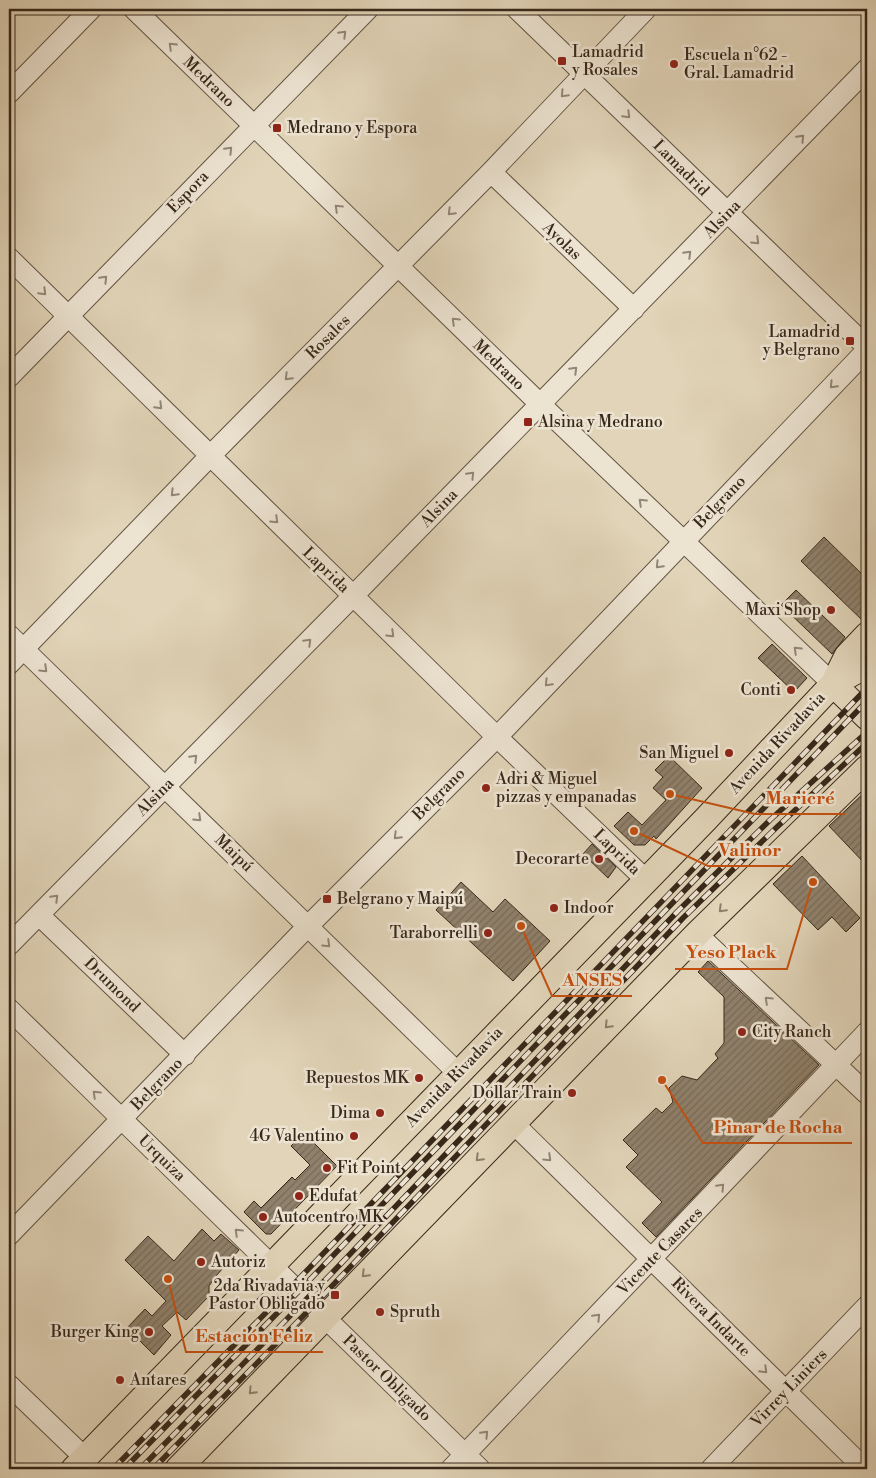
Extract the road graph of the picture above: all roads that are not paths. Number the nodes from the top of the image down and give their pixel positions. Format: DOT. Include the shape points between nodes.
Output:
graph roads {
  1 [pos="91,9"];
  2 [pos="134,9"];
  3 [pos="368,9"];
  4 [pos="517,9"];
  5 [pos="646,9"];
  6 [pos="867,69"];
  7 [pos="584,73"];
  8 [pos="9,93"];
  9 [pos="253,125"];
  10 [pos="491,172"];
  11 [pos="728,214"];
  12 [pos="9,258"];
  13 [pos="398,266"];
  14 [pos="634,309"];
  15 [pos="68,316"];
  16 [pos="867,346"];
  17 [pos="867,350"];
  18 [pos="9,376"];
  19 [pos="540,404"];
  20 [pos="210,456"];
  21 [pos="682,541"];
  22 [pos="353,596"];
  23 [pos="9,635"];
  24 [pos="867,636"];
  25 [pos="24,649"];
  26 [pos="867,661"];
  27 [pos="9,664"];
  28 [pos="832,684"];
  29 [pos="867,717"];
  30 [pos="496,736"];
  31 [pos="867,768"];
  32 [pos="166,786"];
  33 [pos="646,880"];
  34 [pos="39,914"];
  35 [pos="308,926"];
  36 [pos="697,934"];
  37 [pos="9,945"];
  38 [pos="9,1009"];
  39 [pos="867,1032"];
  40 [pos="184,1055"];
  41 [pos="837,1064"];
  42 [pos="458,1073"];
  43 [pos="867,1094"];
  44 [pos="122,1120"];
  45 [pos="513,1123"];
  46 [pos="9,1235"];
  47 [pos="652,1260"];
  48 [pos="272,1266"];
  49 [pos="867,1306"];
  50 [pos="324,1317"];
  51 [pos="9,1386"];
  52 [pos="786,1391"];
  53 [pos="465,1455"];
  54 [pos="80,1464"];
  55 [pos="178,1469"];
  56 [pos="451,1469"];
  57 [pos="480,1469"];
  58 [pos="711,1469"];
  59 [pos="865,1469"];
  1 -- 8 [label="street"];
  9 -- 2 [label="street, Medrano, one-way"];
  9 -- 3 [label="street, Espora, one-way"];
  4 -- 7 [label="street, Lamadrid"];
  5 -- 7 [label="street, Rosales"];
  11 -- 6 [label="street, Alsina, one-way"];
  7 -- 10 [label="street, Rosales, one-way"];
  7 -- 11 [label="street, Lamadrid, one-way"];
  13 -- 9 [label="street, Medrano, one-way"];
  15 -- 9 [label="street, Espora, one-way"];
  10 -- 13 [label="street, Rosales, one-way"];
  10 -- 14 [label="street, Ayolas"];
  14 -- 11 [label="street, Alsina, one-way"];
  11 -- 16 [label="street, Lamadrid, one-way"];
  12 -- 15 [label="street, Laprida, one-way"];
  19 -- 13 [label="street, Medrano, one-way"];
  13 -- 20 [label="street, Rosales, one-way"];
  19 -- 14 [label="street, Alsina, one-way"];
  15 -- 18 [label="street, Espora"];
  15 -- 20 [label="street, Laprida, one-way"];
  17 -- 21 [label="street, Belgrano, one-way"];
  21 -- 19 [label="street, Medrano, one-way"];
  22 -- 19 [label="street, Alsina, one-way"];
  20 -- 22 [label="street, Laprida, one-way"];
  20 -- 25 [label="street, Rosales, one-way"];
  28 -- 21 [label="street, Medrano, one-way"];
  21 -- 30 [label="street, Belgrano, one-way"];
  22 -- 30 [label="street, Laprida, one-way"];
  32 -- 22 [label="street, Alsina, one-way"];
  23 -- 25 [label="street, Maipú"];
  24 -- 28 [label="main road, Avenida Rivadavia" via="847,656"];
  25 -- 27 [label="street, Rosales"];
  25 -- 32 [label="street, Maipú, one-way"];
  26 -- 28 [label="main road, Avenida Rivadavia" via="858,670"];
  28 -- 29 [label="main road, Medrano"];
  28 -- 33 [label="main road, Avenida Rivadavia"];
  30 -- 33 [label="street, Laprida"];
  30 -- 35 [label="street, Belgrano, one-way"];
  31 -- 36 [label="main road, one-way"];
  34 -- 32 [label="street, Alsina, one-way"];
  32 -- 35 [label="street, Maipú, one-way"];
  33 -- 42 [label="main road, Avenida Rivadavia"];
  34 -- 37 [label="street, Alsina"];
  34 -- 40 [label="street, Drumond"];
  35 -- 40 [label="street, Belgrano"];
  35 -- 42 [label="street, Maipú, one-way"];
  41 -- 36 [label="street, one-way"];
  36 -- 45 [label="main road, one-way"];
  44 -- 38 [label="street, Urquiza, one-way"];
  39 -- 41 [label="street, Vicente Casares"];
  40 -- 44 [label="street, Belgrano"];
  41 -- 43 [label="street"];
  47 -- 41 [label="street, Vicente Casares, one-way"];
  42 -- 48 [label="main road, Avenida Rivadavia"];
  44 -- 46 [label="street, Belgrano"];
  48 -- 44 [label="street, Urquiza, one-way"];
  45 -- 47 [label="street, Rivera Indarte, one-way"];
  45 -- 50 [label="main road, one-way"];
  47 -- 52 [label="street, Rivera Indarte, one-way"];
  53 -- 47 [label="street, Vicente Casares, one-way"];
  48 -- 50 [label="street, Pastor Obligado"];
  48 -- 54 [label="main road, Avenida Rivadavia"];
  49 -- 52 [label="street, Virrey Liniers"];
  50 -- 53 [label="street, Pastor Obligado"];
  50 -- 55 [label="main road, one-way"];
  51 -- 54 [label="street"];
  52 -- 58 [label="street, Virrey Liniers"];
  52 -- 59 [label="street, Rivera Indarte"];
  53 -- 56 [label="street, Vicente Casares"];
  53 -- 57 [label="street, Pastor Obligado"];
}
